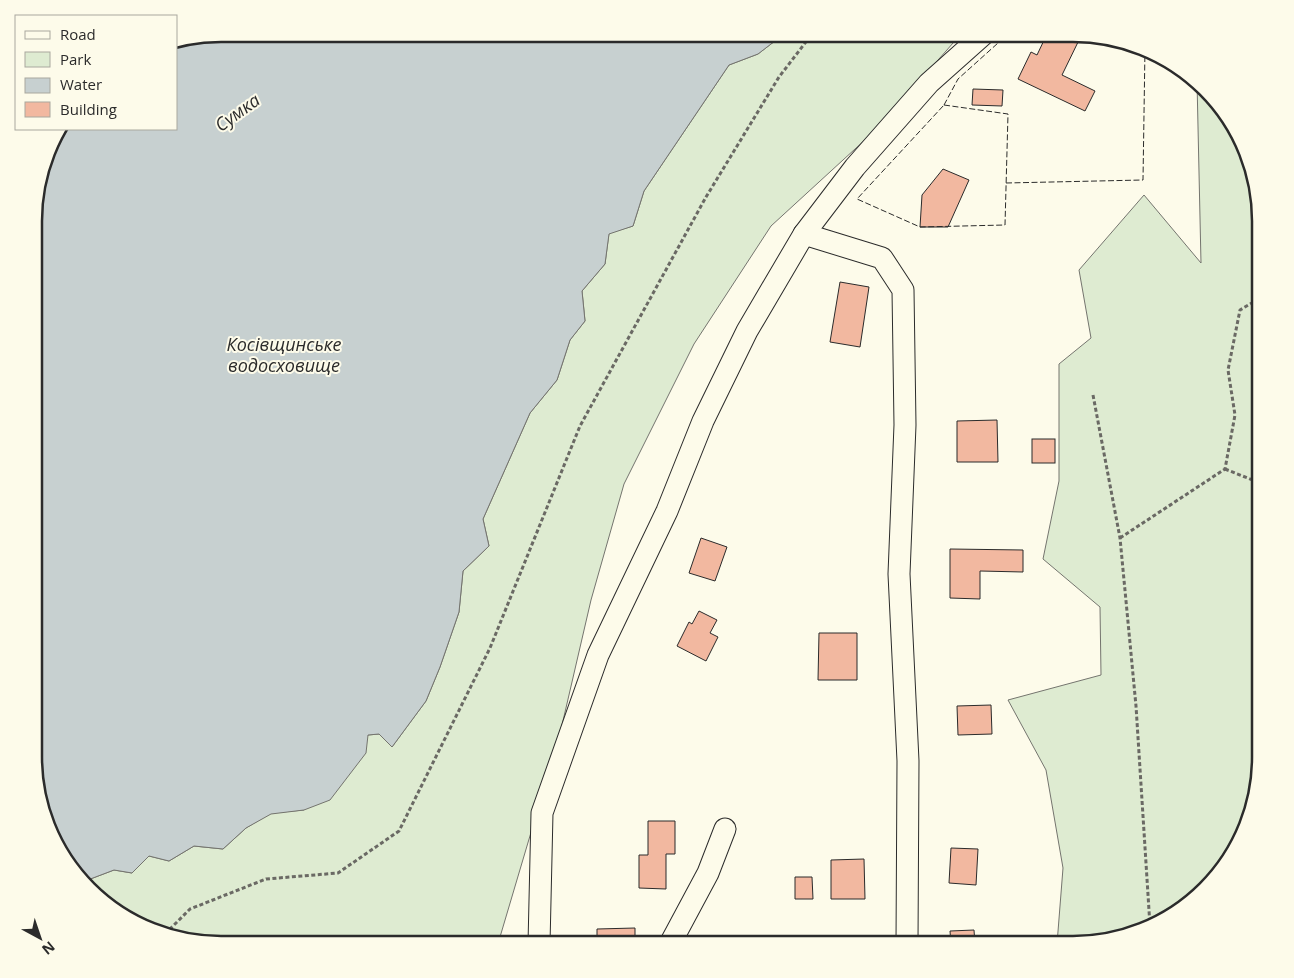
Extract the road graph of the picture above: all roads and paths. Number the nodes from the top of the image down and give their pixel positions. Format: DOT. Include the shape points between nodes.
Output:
graph roads {
  1 [pos="806,42"];
  2 [pos="975,42"];
  3 [pos="804,234"];
  4 [pos="1252,303"];
  5 [pos="1093,395"];
  6 [pos="1225,469"];
  7 [pos="1252,480"];
  8 [pos="1120,538"];
  9 [pos="725,829"];
  10 [pos="1149,918"];
  11 [pos="171,928"];
  12 [pos="539,936"];
  13 [pos="674,936"];
  14 [pos="907,936"];
  1 -- 11 [label="path" via="779,77 706,197 580,426 490,648 399,831 338,873 266,879 190,909"];
  2 -- 3 [label="street" via="929,83 855,167"];
  3 -- 12 [label="street" via="743,339 703,421 667,511 598,655 542,813"];
  3 -- 14 [label="street" via="882,258 903,290 905,425 899,574 908,761"];
  4 -- 6 [label="path" via="1240,310 1228,370 1234,415"];
  5 -- 8 [label="path"];
  6 -- 7 [label="path"];
  6 -- 8 [label="path"];
  8 -- 10 [label="path" via="1136,706"];
  9 -- 13 [label="street" via="708,874"];
}
